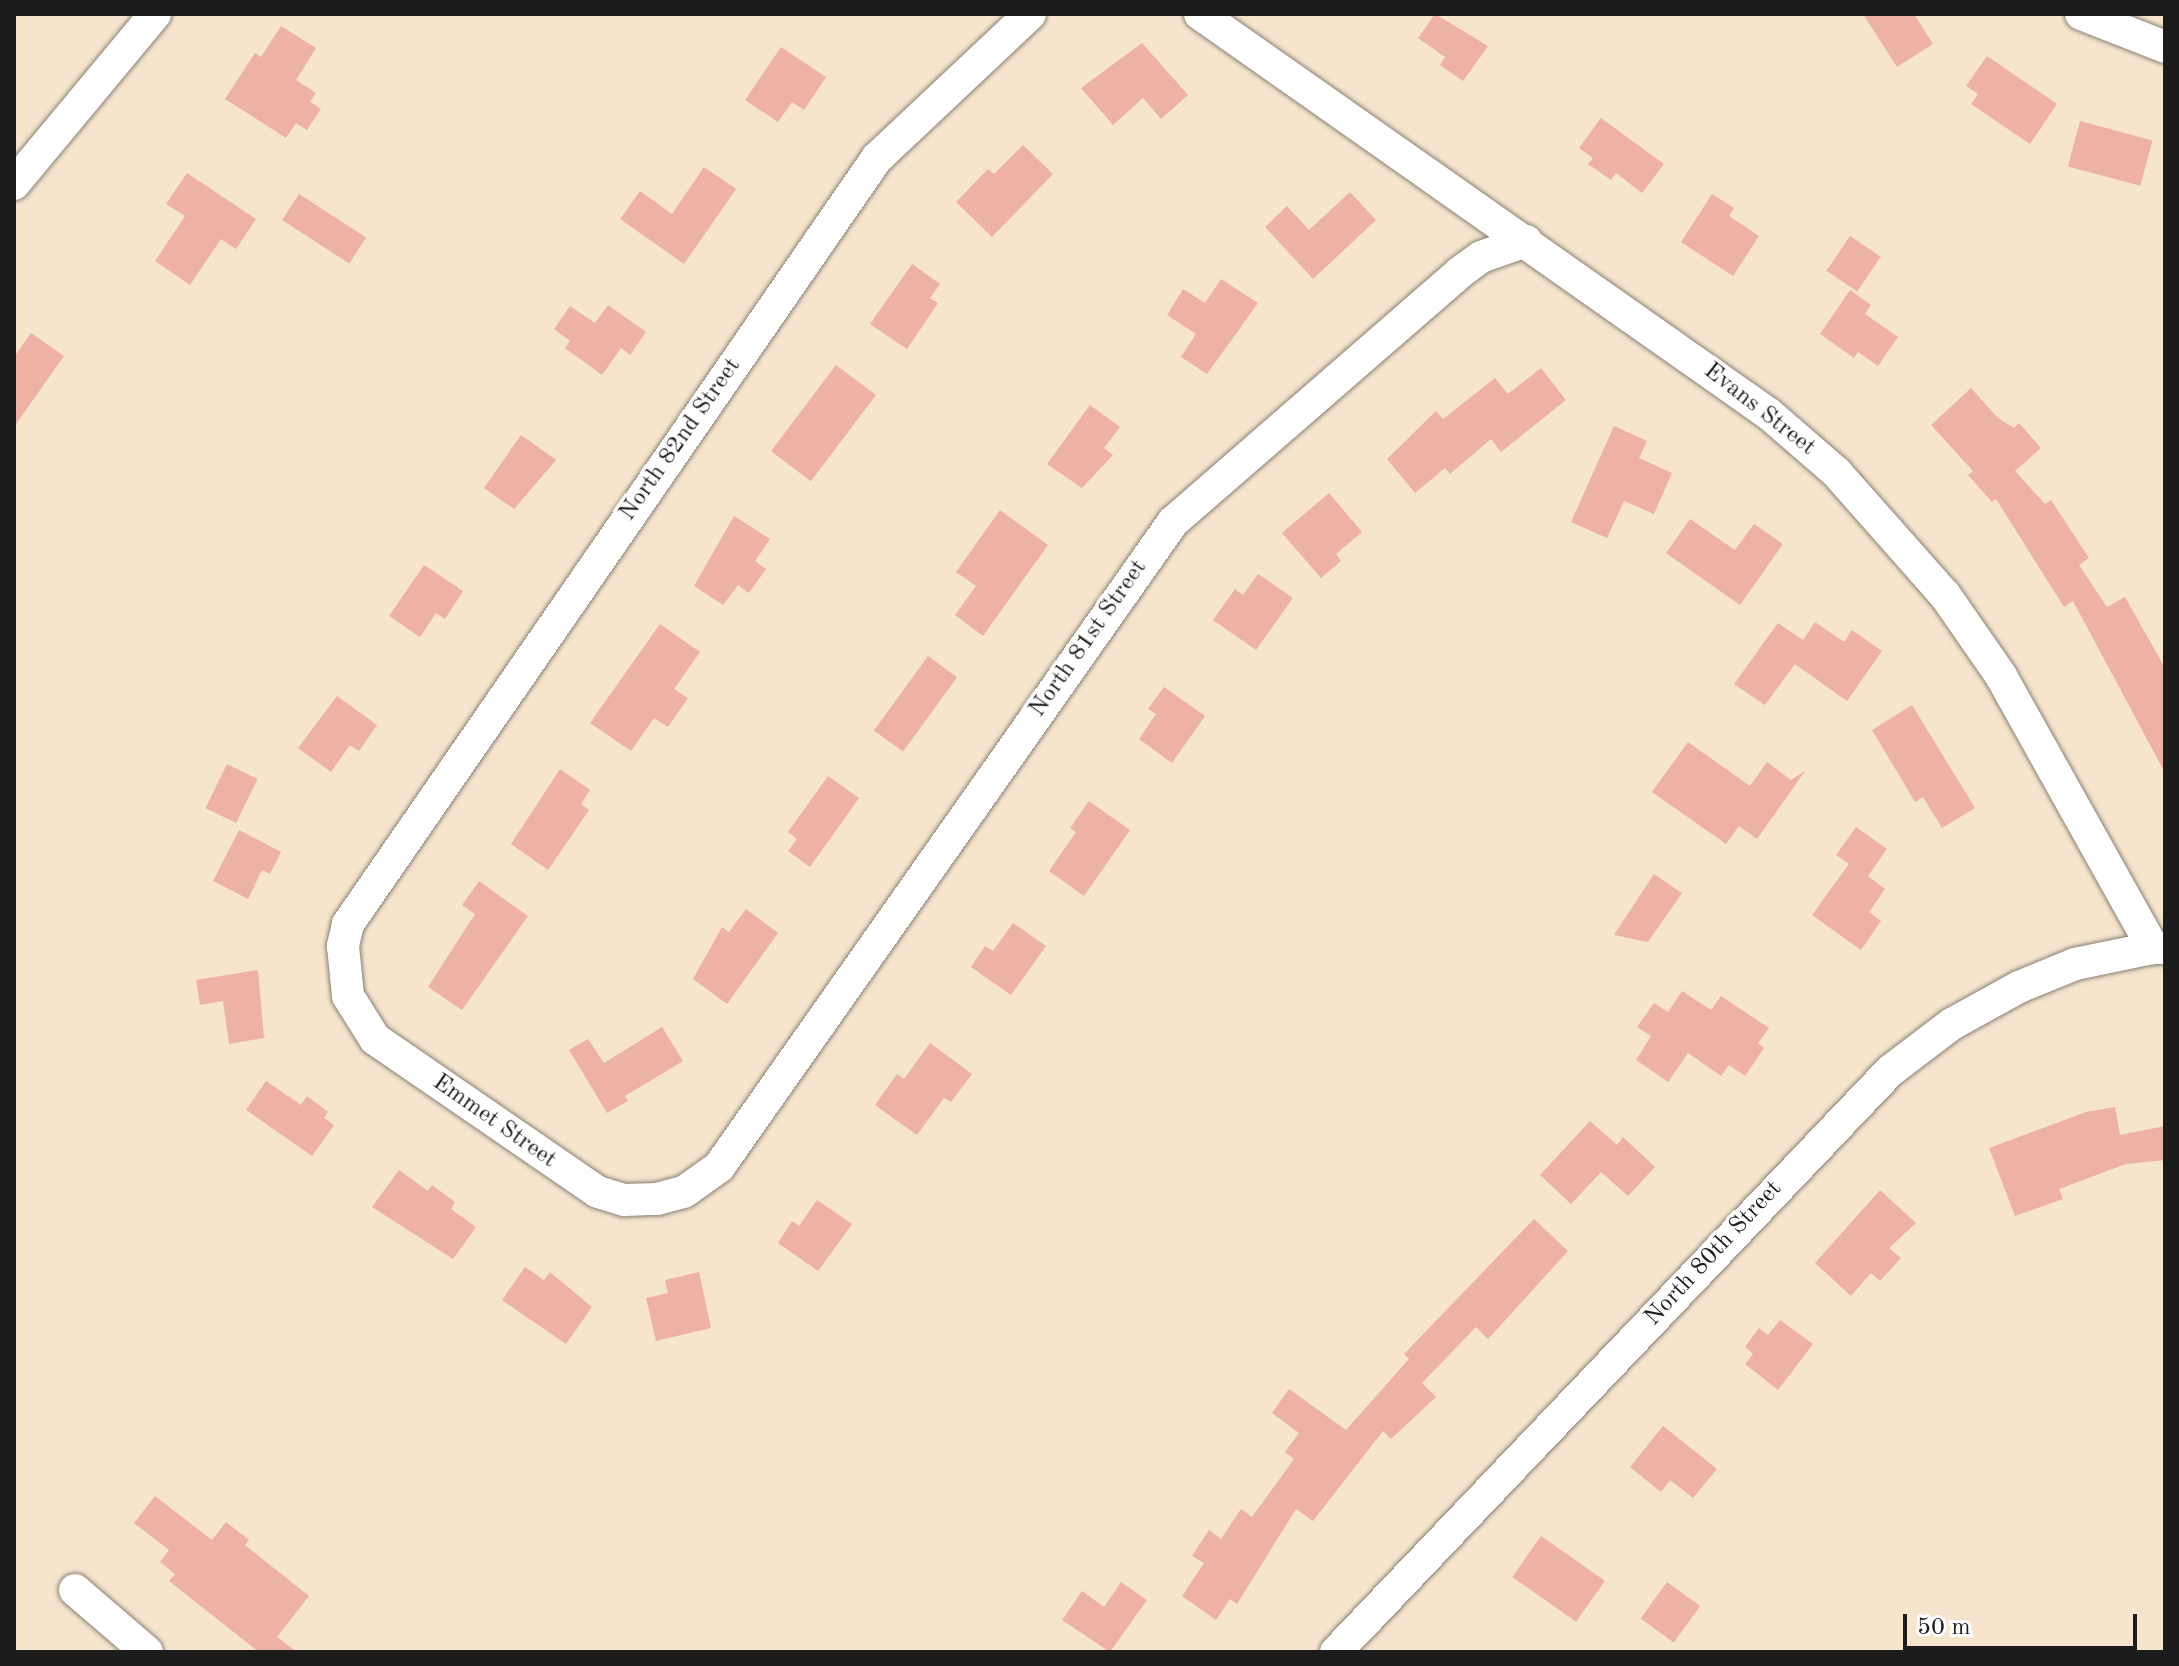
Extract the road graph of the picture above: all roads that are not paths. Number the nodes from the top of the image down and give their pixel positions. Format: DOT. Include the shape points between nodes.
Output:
graph roads {
  1 [pos="155,14"];
  2 [pos="1030,14"];
  3 [pos="1200,14"];
  4 [pos="2081,14"];
  5 [pos="2165,47"];
  6 [pos="14,184"];
  7 [pos="1526,241"];
  8 [pos="364,895"];
  9 [pos="2159,948"];
  10 [pos="747,1130"];
  11 [pos="75,1590"];
  12 [pos="147,1652"];
  13 [pos="1336,1652"];
  1 -- 6 [label="street"];
  2 -- 8 [label="street, North 82nd Street" via="877,158"];
  3 -- 7 [label="street, Evans Street"];
  4 -- 5 [label="street"];
  7 -- 9 [label="street, Evans Street" via="1769,414 1894,532 2001,676"];
  7 -- 10 [label="street, North 81st Street" via="1481,257 1459,273 1173,522"];
  8 -- 10 [label="street, Emmet Street" via="343,946 348,996 360,1022 375,1039 573,1177 625,1200 666,1197 703,1181"];
  9 -- 13 [label="street, North 80th Street" via="2075,964 2019,987 1952,1024 1890,1071"];
  11 -- 12 [label="street"];
}
